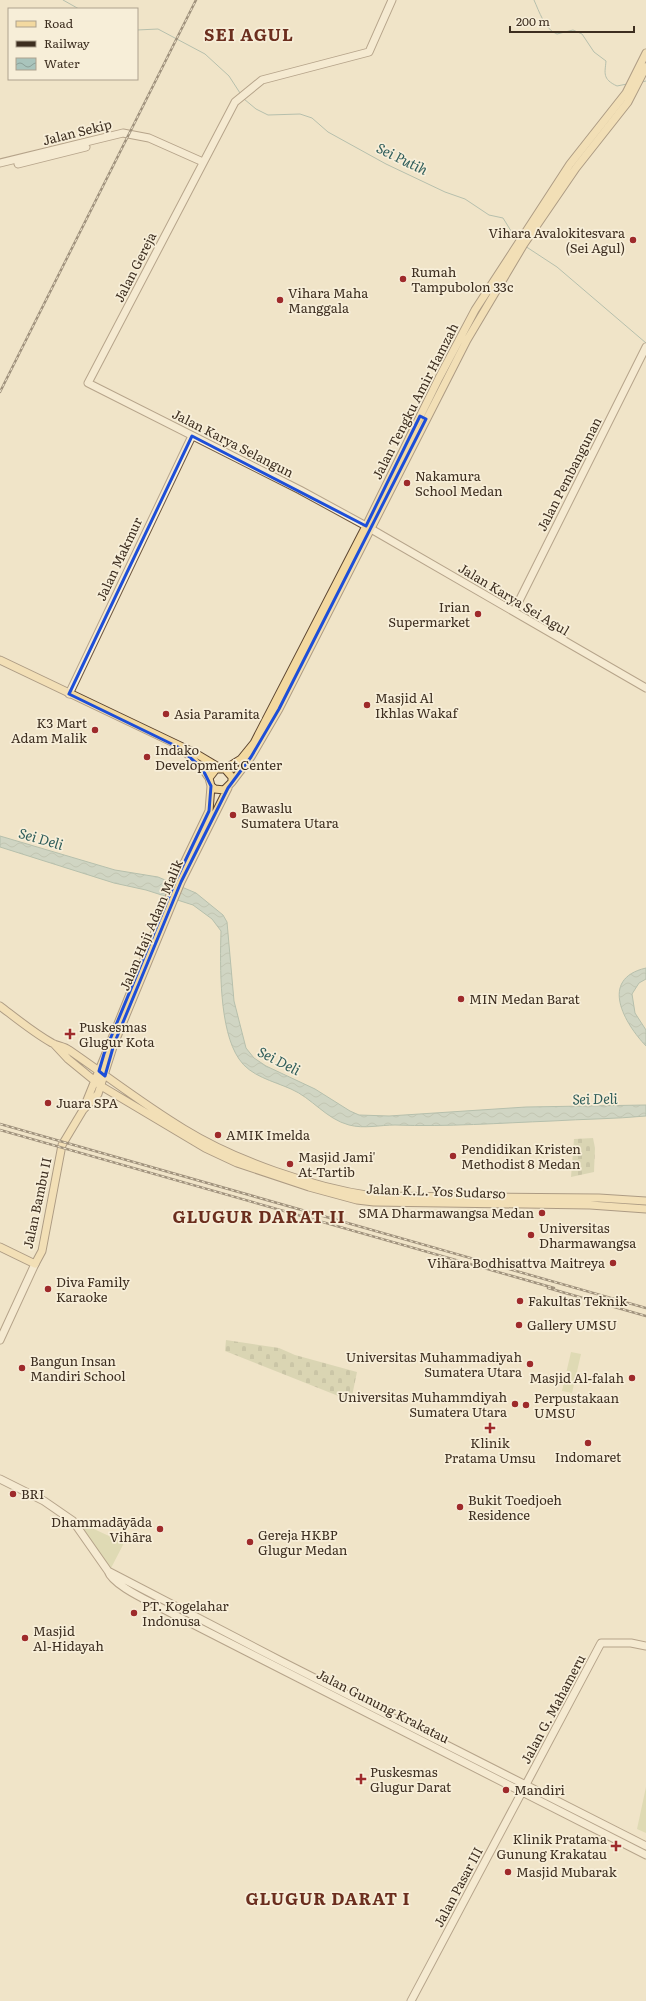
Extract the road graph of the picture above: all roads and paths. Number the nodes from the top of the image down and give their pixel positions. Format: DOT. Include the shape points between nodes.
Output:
graph roads {
  1 [pos="392,0"];
  2 [pos="646,53"];
  3 [pos="646,67"];
  4 [pos="638,76"];
  5 [pos="0,163"];
  6 [pos="202,164"];
  7 [pos="0,168"];
  8 [pos="645,350"];
  9 [pos="88,383"];
  10 [pos="192,436"];
  11 [pos="369,527"];
  12 [pos="514,611"];
  13 [pos="312,638"];
  14 [pos="0,660"];
  15 [pos="646,688"];
  16 [pos="69,694"];
  17 [pos="178,747"];
  18 [pos="222,768"];
  19 [pos="209,778"];
  20 [pos="230,785"];
  21 [pos="211,786"];
  22 [pos="179,881"];
  23 [pos="0,1006"];
  24 [pos="54,1044"];
  25 [pos="102,1074"];
  26 [pos="98,1084"];
  27 [pos="98,1094"];
  28 [pos="119,1098"];
  29 [pos="83,1110"];
  30 [pos="538,1198"];
  31 [pos="646,1201"];
  32 [pos="538,1206"];
  33 [pos="646,1209"];
  34 [pos="0,1247"];
  35 [pos="35,1264"];
  36 [pos="0,1340"];
  37 [pos="0,1479"];
  38 [pos="110,1574"];
  39 [pos="646,1646"];
  40 [pos="526,1785"];
  41 [pos="522,1793"];
  42 [pos="646,1846"];
  43 [pos="646,1855"];
  44 [pos="411,2001"];
  1 -- 6 [label="street, Jalan Gereja" via="369,52 262,80 245,92 230,108"];
  2 -- 4 [label="main road, Jalan Tengku Amir Hamzah"];
  3 -- 4 [label="main road, Jalan Tengku Amir Hamzah"];
  4 -- 11 [label="main road, Jalan Tengku Amir Hamzah" via="628,102 573,166 518,248 442,379"];
  5 -- 6 [label="street, Jalan Sekip" via="122,134 149,138"];
  6 -- 7 [label="street, Jalan Sekip" via="151,143 117,138"];
  6 -- 9 [label="street, Jalan Gereja"];
  8 -- 12 [label="street, Jalan Pembangunan"];
  9 -- 10 [label="street, Jalan Karya Selangun"];
  10 -- 11 [label="street, Jalan Karya Selangun"];
  10 -- 16 [label="street, Jalan Makmur"];
  11 -- 12 [label="street, Jalan Karya Sei Agul"];
  11 -- 13 [label="main road, Jalan Tengku Amir Hamzah"];
  12 -- 15 [label="street, Jalan Karya Sei Agul"];
  13 -- 18 [label="main road, Jalan Tengku Amir Hamzah" via="250,749 241,759"];
  13 -- 20 [label="main road, Jalan Tengku Amir Hamzah" via="262,739 245,767"];
  14 -- 16 [label="main road"];
  16 -- 17 [label="main road"];
  17 -- 18 [label="main road"];
  17 -- 19 [label="main road" via="197,763"];
  18 -- 19 [label="main road" via="213,771"];
  18 -- 20 [label="main road" via="229,772"];
  19 -- 21 [label="main road"];
  20 -- 21 [label="main road" via="219,791"];
  20 -- 22 [label="main road, Jalan Haji Adam Malik"];
  21 -- 22 [label="main road, Jalan Haji Adam Malik" via="209,811"];
  22 -- 25 [label="main road, Jalan Haji Adam Malik"];
  23 -- 24 [label="main road"];
  24 -- 25 [label="main road, Jalan K.L. Yos Sudarso" via="67,1048"];
  24 -- 26 [label="main road, Jalan K.L. Yos Sudarso" via="68,1060"];
  25 -- 26 [label="main road, Jalan Bambu II"];
  25 -- 30 [label="main road, Jalan K.L. Yos Sudarso" via="157,1112 215,1146 268,1168 324,1186 372,1196"];
  26 -- 27 [label="main road, Jalan Bambu II"];
  26 -- 28 [label="main road, Jalan K.L. Yos Sudarso"];
  26 -- 29 [label="main road, Jalan Bambu II"];
  27 -- 28 [label="main road" via="104,1093"];
  27 -- 29 [label="main road, Jalan Bambu II"];
  28 -- 32 [label="main road, Jalan K.L. Yos Sudarso" via="237,1163 341,1196 374,1202"];
  29 -- 35 [label="main road, Jalan Bambu II" via="62,1145 42,1251"];
  30 -- 31 [label="main road, Jalan K.L. Yos Sudarso"];
  30 -- 32 [label="main road"];
  32 -- 33 [label="main road, Jalan K.L. Yos Sudarso"];
  34 -- 35 [label="main road"];
  35 -- 36 [label="street, Jalan Bambu II"];
  37 -- 38 [label="street" via="44,1501 73,1521"];
  38 -- 40 [label="street, Jalan Gunung Krakatau"];
  38 -- 41 [label="street, Jalan Gunung Krakatau" via="165,1610 451,1754"];
  39 -- 40 [label="street, Jalan G. Mahameru" via="601,1643"];
  40 -- 41 [label="street, Jalan Pasar III"];
  40 -- 42 [label="street, Jalan Gunung Krakatau"];
  41 -- 43 [label="street, Jalan Gunung Krakatau"];
  41 -- 44 [label="street, Jalan Pasar III"];
}
